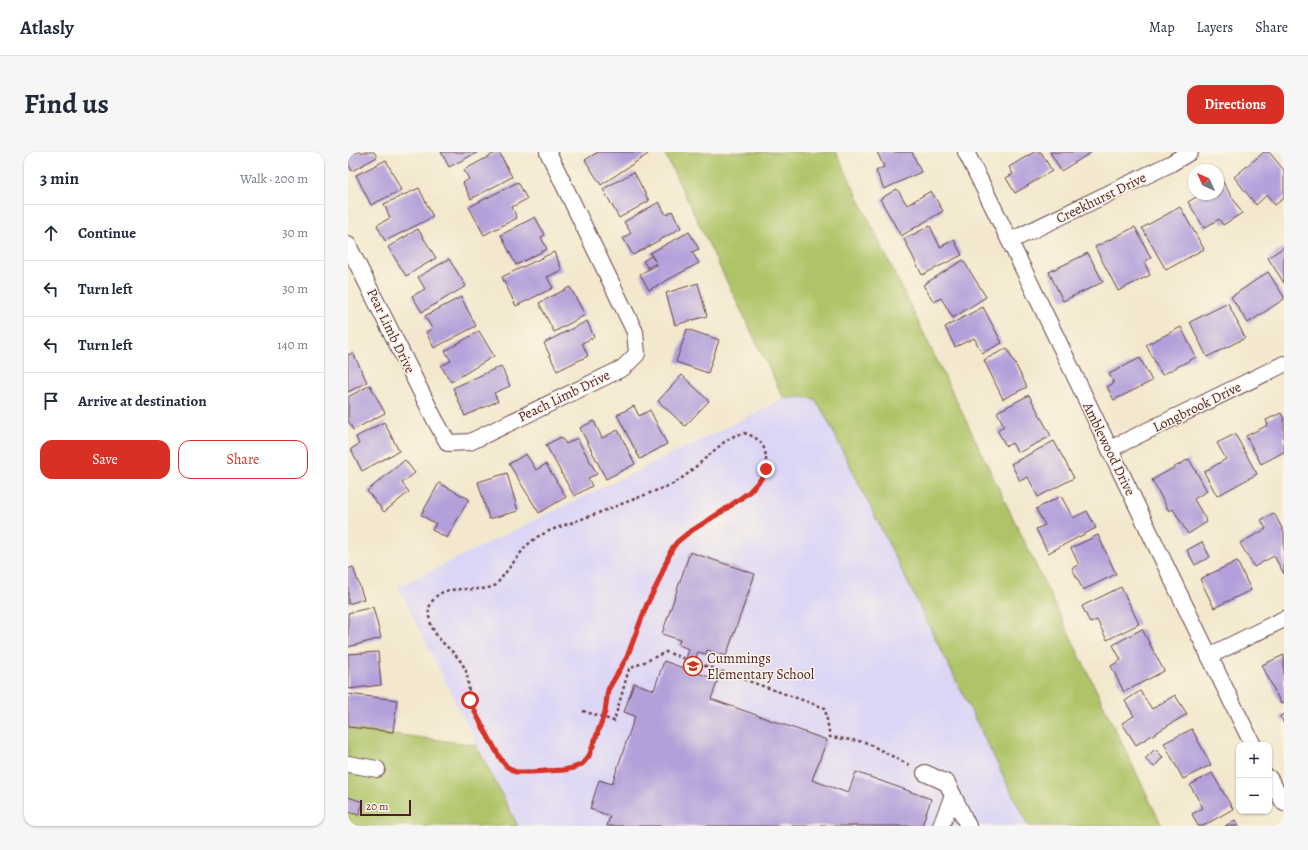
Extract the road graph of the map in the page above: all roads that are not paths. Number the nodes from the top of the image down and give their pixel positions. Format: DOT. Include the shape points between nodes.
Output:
graph roads {
  1 [pos="548,152"];
  2 [pos="966,152"];
  3 [pos="1190,152"];
  4 [pos="1010,241"];
  5 [pos="348,245"];
  6 [pos="1284,364"];
  7 [pos="423,396"];
  8 [pos="1110,449"];
  9 [pos="1284,619"];
  10 [pos="1209,656"];
  11 [pos="1252,742"];
  12 [pos="348,764"];
  13 [pos="378,769"];
  14 [pos="925,773"];
  15 [pos="1272,783"];
  16 [pos="953,794"];
  17 [pos="1284,802"];
  18 [pos="941,826"];
  19 [pos="968,826"];
  1 -- 7 [label="street, Peach Limb Drive" via="635,332 637,354 623,368 470,442 448,443"];
  2 -- 4 [label="street, Amblewood Drive"];
  3 -- 4 [label="street, Creekhurst Drive"];
  4 -- 8 [label="street, Amblewood Drive"];
  5 -- 7 [label="street, Pear Limb Drive"];
  6 -- 8 [label="street, Longbrook Drive"];
  8 -- 10 [label="street, Amblewood Drive"];
  9 -- 10 [label="street"];
  10 -- 11 [label="street, Amblewood Drive"];
  12 -- 13 [label="street"];
  14 -- 16 [label="street" via="947,782"];
  15 -- 17 [label="street"];
  16 -- 18 [label="street"];
  16 -- 19 [label="street"];
}
